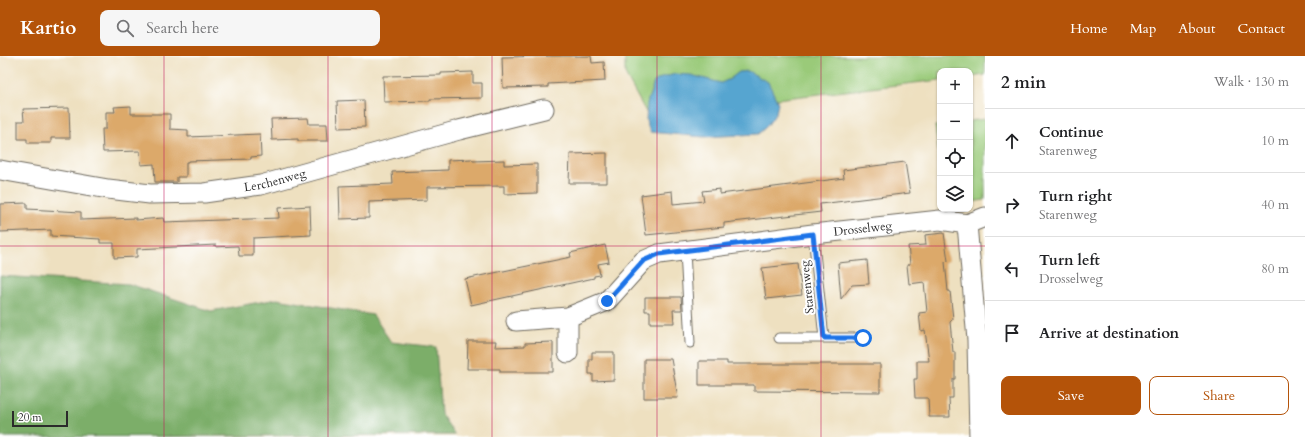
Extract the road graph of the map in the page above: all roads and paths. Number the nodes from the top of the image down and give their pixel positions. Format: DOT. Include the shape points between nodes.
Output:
graph roads {
  1 [pos="544,109"];
  2 [pos="0,170"];
  3 [pos="985,217"];
  4 [pos="967,224"];
  5 [pos="813,234"];
  6 [pos="685,251"];
  7 [pos="568,317"];
  8 [pos="516,321"];
  9 [pos="779,338"];
  10 [pos="824,338"];
  11 [pos="863,338"];
  12 [pos="690,343"];
  13 [pos="568,353"];
  14 [pos="979,437"];
  1 -- 2 [label="street, Lerchenweg" via="261,185 204,193 150,194"];
  3 -- 4 [label="street"];
  4 -- 5 [label="street, Drosselweg" via="940,220"];
  4 -- 14 [label="street" via="977,340"];
  5 -- 6 [label="street, Drosselweg"];
  5 -- 10 [label="lane, Starenweg"];
  6 -- 7 [label="street, Drosselweg" via="659,254 643,261 607,301"];
  6 -- 12 [label="lane"];
  7 -- 8 [label="street, Drosselweg"];
  7 -- 13 [label="street"];
  9 -- 10 [label="lane"];
  10 -- 11 [label="lane"];
}
